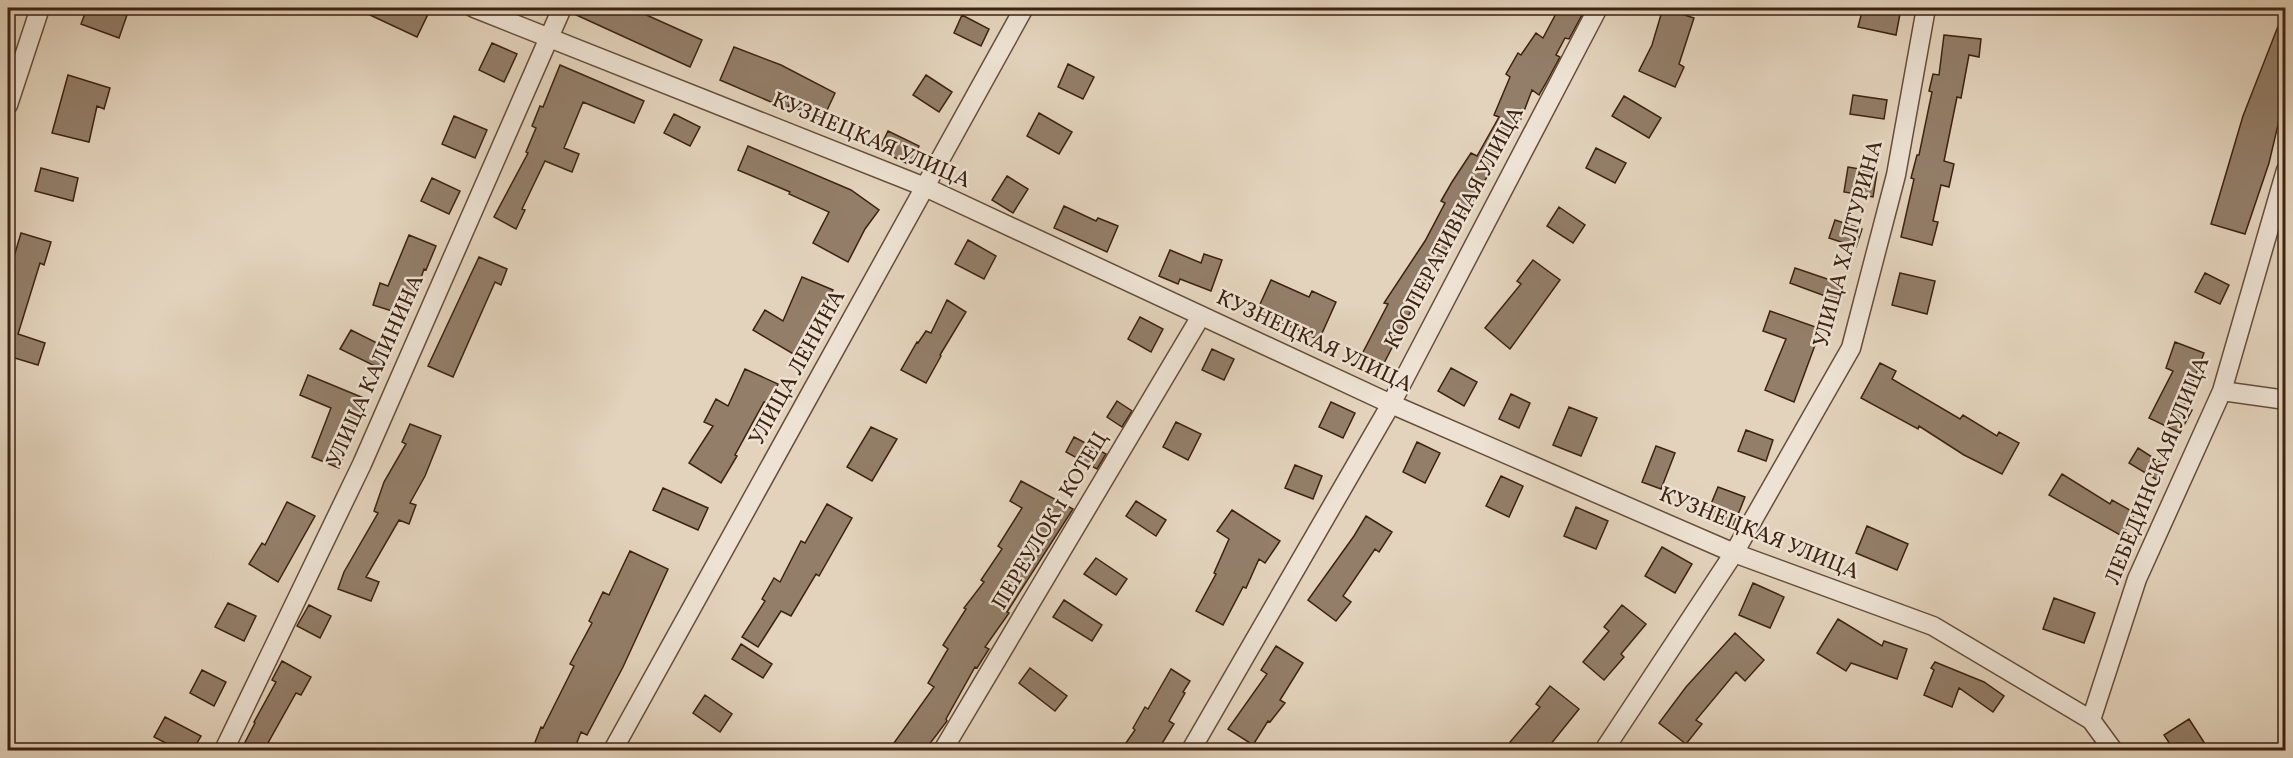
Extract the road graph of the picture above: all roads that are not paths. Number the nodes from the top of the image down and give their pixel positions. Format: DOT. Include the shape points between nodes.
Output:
graph roads {
  1 [pos="40,8"];
  2 [pos="474,8"];
  3 [pos="562,8"];
  4 [pos="1023,8"];
  5 [pos="1598,8"];
  6 [pos="1926,8"];
  7 [pos="550,36"];
  8 [pos="8,105"];
  9 [pos="2286,170"];
  10 [pos="925,187"];
  11 [pos="1201,316"];
  12 [pos="2222,391"];
  13 [pos="2286,400"];
  14 [pos="1390,404"];
  15 [pos="1734,554"];
  16 [pos="2091,720"];
  17 [pos="224,750"];
  18 [pos="613,750"];
  19 [pos="943,750"];
  20 [pos="1191,750"];
  21 [pos="1604,750"];
  22 [pos="2114,750"];
  1 -- 8 [label="street"];
  2 -- 7 [label="street, КУЗНЕЦКАЯ УЛИЦА"];
  3 -- 7 [label="street, УЛИЦА КАЛИНИНА"];
  4 -- 10 [label="street, УЛИЦА ЛЕНИНА"];
  5 -- 14 [label="street, КООПЕРАТИВНАЯ УЛИЦА"];
  6 -- 15 [label="street, УЛИЦА ХАЛТУРИНА" via="1896,175 1851,348"];
  7 -- 10 [label="street, КУЗНЕЦКАЯ УЛИЦА"];
  7 -- 17 [label="street, УЛИЦА КАЛИНИНА" via="362,464"];
  9 -- 12 [label="street, ЛЕБЕДИНСКАЯ УЛИЦА"];
  10 -- 11 [label="street, КУЗНЕЦКАЯ УЛИЦА"];
  10 -- 18 [label="street, УЛИЦА ЛЕНИНА"];
  11 -- 14 [label="street, КУЗНЕЦКАЯ УЛИЦА"];
  11 -- 19 [label="street, ПЕРЕУЛОК 1 КОТЕЦ"];
  12 -- 13 [label="street"];
  12 -- 16 [label="street, ЛЕБЕДИНСКАЯ УЛИЦА" via="2138,579"];
  14 -- 15 [label="street, КУЗНЕЦКАЯ УЛИЦА"];
  14 -- 20 [label="street, КООПЕРАТИВНАЯ УЛИЦА"];
  15 -- 16 [label="street, КУЗНЕЦКАЯ УЛИЦА" via="1933,626"];
  15 -- 21 [label="street, УЛИЦА ХАЛТУРИНА"];
  16 -- 22 [label="street, КУЗНЕЦКАЯ УЛИЦА"];
}
